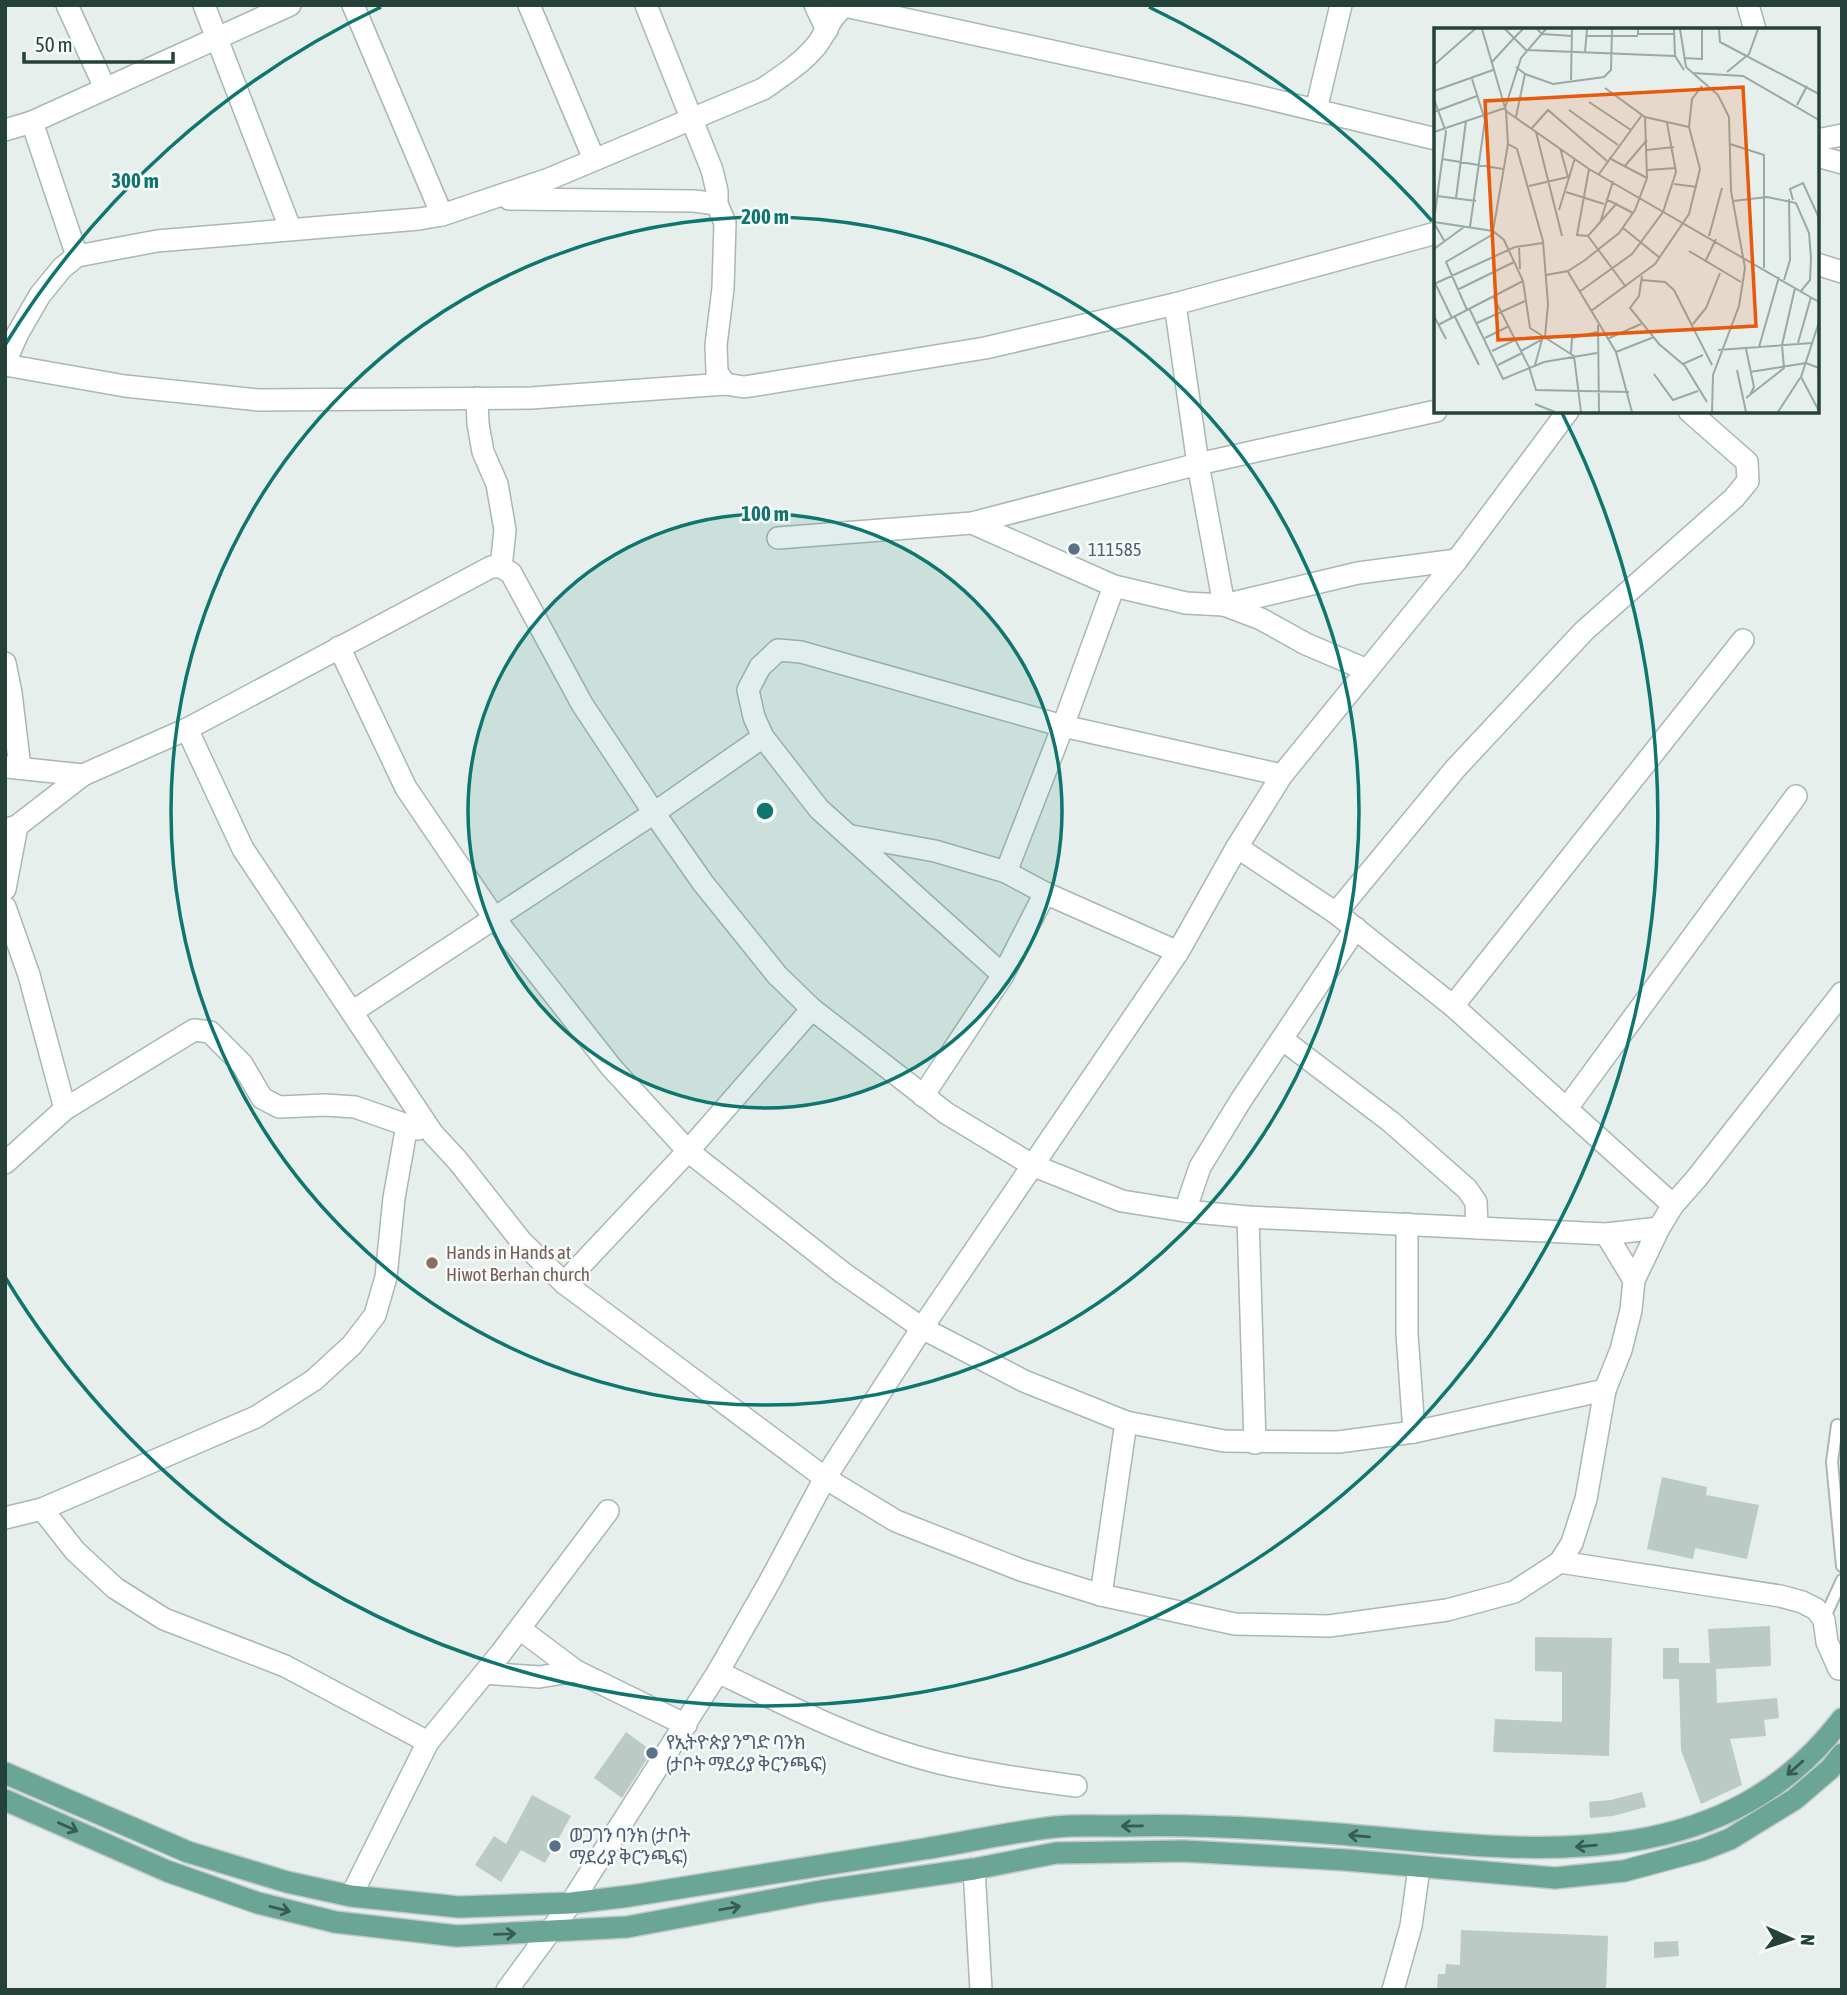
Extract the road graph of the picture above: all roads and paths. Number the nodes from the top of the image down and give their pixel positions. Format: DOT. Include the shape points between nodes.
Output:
graph roads {
  1 [pos="67,5"];
  2 [pos="204,5"];
  3 [pos="289,5"];
  4 [pos="353,5"];
  5 [pos="529,5"];
  6 [pos="646,5"];
  7 [pos="815,5"];
  8 [pos="1341,5"];
  9 [pos="1748,5"];
  10 [pos="845,6"];
  11 [pos="1754,28"];
  12 [pos="827,30"];
  13 [pos="218,36"];
  14 [pos="105,88"];
  15 [pos="1316,110"];
  16 [pos="690,119"];
  17 [pos="32,121"];
  18 [pos="5,130"];
  19 [pos="1842,135"];
  20 [pos="1434,139"];
  21 [pos="1819,140"];
  22 [pos="1819,157"];
  23 [pos="594,159"];
  24 [pos="1842,163"];
  25 [pos="494,199"];
  26 [pos="717,204"];
  27 [pos="442,215"];
  28 [pos="290,228"];
  29 [pos="1434,234"];
  30 [pos="77,256"];
  31 [pos="1819,265"];
  32 [pos="1842,272"];
  33 [pos="1175,304"];
  34 [pos="6,357"];
  35 [pos="725,384"];
  36 [pos="477,398"];
  37 [pos="1434,411"];
  38 [pos="1567,413"];
  39 [pos="1691,413"];
  40 [pos="1198,464"];
  41 [pos="972,523"];
  42 [pos="778,538"];
  43 [pos="1457,560"];
  44 [pos="501,567"];
  45 [pos="1114,586"];
  46 [pos="1224,605"];
  47 [pos="1743,640"];
  48 [pos="339,647"];
  49 [pos="5,663"];
  50 [pos="1367,670"];
  51 [pos="1063,726"];
  52 [pos="187,729"];
  53 [pos="763,737"];
  54 [pos="12,767"];
  55 [pos="83,775"];
  56 [pos="1282,775"];
  57 [pos="1796,796"];
  58 [pos="654,813"];
  59 [pos="11,828"];
  60 [pos="852,836"];
  61 [pos="1237,847"];
  62 [pos="1006,872"];
  63 [pos="5,889"];
  64 [pos="1045,893"];
  65 [pos="5,907"];
  66 [pos="1336,913"];
  67 [pos="495,919"];
  68 [pos="1356,928"];
  69 [pos="1178,951"];
  70 [pos="1003,975"];
  71 [pos="1842,993"];
  72 [pos="1453,1006"];
  73 [pos="812,1009"];
  74 [pos="352,1012"];
  75 [pos="1282,1039"];
  76 [pos="923,1096"];
  77 [pos="1567,1108"];
  78 [pos="65,1109"];
  79 [pos="407,1125"];
  80 [pos="433,1134"];
  81 [pos="688,1151"];
  82 [pos="5,1163"];
  83 [pos="1032,1165"];
  84 [pos="1673,1205"];
  85 [pos="1185,1211"];
  86 [pos="1248,1217"];
  87 [pos="1407,1224"];
  88 [pos="1477,1228"];
  89 [pos="1658,1228"];
  90 [pos="1606,1234"];
  91 [pos="1634,1280"];
  92 [pos="564,1283"];
  93 [pos="922,1328"];
  94 [pos="1605,1390"];
  95 [pos="1126,1422"];
  96 [pos="1837,1424"];
  97 [pos="1415,1432"];
  98 [pos="1255,1443"];
  99 [pos="825,1478"];
  100 [pos="42,1509"];
  101 [pos="608,1511"];
  102 [pos="5,1517"];
  103 [pos="1560,1562"];
  104 [pos="1842,1566"];
  105 [pos="1842,1580"];
  106 [pos="1101,1595"];
  107 [pos="1824,1619"];
  108 [pos="520,1629"];
  109 [pos="1842,1670"];
  110 [pos="576,1671"];
  111 [pos="718,1672"];
  112 [pos="485,1673"];
  113 [pos="1842,1719"];
  114 [pos="686,1725"];
  115 [pos="428,1742"];
  116 [pos="1842,1754"];
  117 [pos="5,1773"];
  118 [pos="1076,1786"];
  119 [pos="5,1800"];
  120 [pos="1419,1868"];
  121 [pos="974,1869"];
  122 [pos="351,1896"];
  123 [pos="571,1903"];
  124 [pos="547,1933"];
  125 [pos="507,1990"];
  126 [pos="981,1990"];
  127 [pos="1393,1990"];
  1 -- 14 [label="street"];
  2 -- 13 [label="street"];
  3 -- 13 [label="street"];
  4 -- 27 [label="street"];
  5 -- 23 [label="street"];
  6 -- 16 [label="street"];
  7 -- 12 [label="street"];
  8 -- 15 [label="street"];
  9 -- 11 [label="street"];
  10 -- 12 [label="street" via="833,13"];
  10 -- 15 [label="street"];
  12 -- 16 [label="street" via="815,48 764,89"];
  13 -- 14 [label="street"];
  13 -- 28 [label="street"];
  14 -- 17 [label="street"];
  15 -- 20 [label="street"];
  16 -- 23 [label="street"];
  16 -- 26 [label="street" via="712,170"];
  17 -- 18 [label="street"];
  17 -- 30 [label="street"];
  19 -- 21 [label="street"];
  22 -- 24 [label="street"];
  23 -- 25 [label="street"];
  25 -- 26 [label="street"];
  25 -- 27 [label="street"];
  26 -- 35 [label="street" via="724,223 725,254 717,372"];
  27 -- 28 [label="street"];
  28 -- 30 [label="street" via="156,241"];
  29 -- 33 [label="street"];
  30 -- 34 [label="street" via="40,295"];
  31 -- 32 [label="street"];
  33 -- 35 [label="street" via="985,348 744,387"];
  33 -- 40 [label="street"];
  34 -- 36 [label="street" via="125,386 258,400"];
  35 -- 36 [label="street"];
  36 -- 44 [label="street" via="483,452 497,484 505,530"];
  37 -- 40 [label="street"];
  38 -- 43 [label="street"];
  39 -- 66 [label="street" via="1747,462 1748,481 1584,631 1455,769"];
  40 -- 41 [label="street"];
  40 -- 46 [label="street"];
  41 -- 42 [label="street"];
  41 -- 45 [label="street"];
  43 -- 46 [label="street" via="1359,573"];
  43 -- 50 [label="street"];
  44 -- 48 [label="street" via="491,567"];
  44 -- 58 [label="street" via="511,573 582,704"];
  45 -- 46 [label="street" via="1186,603"];
  45 -- 51 [label="street"];
  46 -- 50 [label="street"];
  47 -- 72 [label="street"];
  48 -- 52 [label="street"];
  48 -- 67 [label="street" via="406,788"];
  49 -- 54 [label="street" via="11,693"];
  50 -- 56 [label="street"];
  51 -- 53 [label="street" via="801,652 778,650 760,667 748,690"];
  51 -- 56 [label="street"];
  51 -- 62 [label="street"];
  52 -- 55 [label="street"];
  52 -- 74 [label="street" via="243,849"];
  53 -- 58 [label="street"];
  53 -- 60 [label="street" via="819,809"];
  54 -- 55 [label="street"];
  55 -- 59 [label="street"];
  56 -- 61 [label="street"];
  57 -- 77 [label="street"];
  58 -- 67 [label="street"];
  58 -- 73 [label="street" via="777,975"];
  59 -- 63 [label="street"];
  60 -- 62 [label="street" via="935,851"];
  60 -- 70 [label="street"];
  61 -- 66 [label="street"];
  61 -- 69 [label="street"];
  62 -- 64 [label="street"];
  64 -- 69 [label="street"];
  64 -- 70 [label="street"];
  65 -- 78 [label="street" via="29,975"];
  66 -- 68 [label="street"];
  67 -- 74 [label="street"];
  67 -- 81 [label="street" via="611,1067"];
  68 -- 72 [label="street"];
  68 -- 75 [label="street"];
  69 -- 83 [label="street"];
  70 -- 76 [label="street"];
  71 -- 84 [label="street"];
  72 -- 77 [label="street"];
  73 -- 76 [label="street"];
  73 -- 81 [label="street"];
  74 -- 80 [label="street"];
  75 -- 85 [label="street" via="1200,1167"];
  75 -- 88 [label="street" via="1391,1122 1467,1188 1476,1202"];
  76 -- 83 [label="street"];
  77 -- 84 [label="street"];
  78 -- 79 [label="street" via="194,1030 211,1032 242,1064 262,1098 279,1107 355,1107"];
  78 -- 82 [label="street"];
  79 -- 80 [label="street"];
  79 -- 100 [label="street" via="386,1277 375,1315 352,1345 314,1380 256,1417"];
  80 -- 92 [label="street" via="521,1241"];
  81 -- 92 [label="street"];
  81 -- 93 [label="street" via="843,1273"];
  83 -- 85 [label="street" via="1122,1201"];
  83 -- 93 [label="street"];
  84 -- 89 [label="street"];
  85 -- 86 [label="street"];
  86 -- 87 [label="street"];
  86 -- 98 [label="street"];
  87 -- 88 [label="street"];
  87 -- 97 [label="street" via="1407,1334"];
  88 -- 90 [label="street"];
  89 -- 90 [label="street"];
  89 -- 91 [label="street"];
  90 -- 91 [label="street"];
  91 -- 94 [label="street" via="1621,1350"];
  92 -- 99 [label="street"];
  93 -- 95 [label="street" via="1024,1381"];
  93 -- 99 [label="street"];
  94 -- 97 [label="street"];
  94 -- 103 [label="street" via="1586,1499 1572,1543"];
  95 -- 98 [label="street"];
  95 -- 106 [label="street"];
  96 -- 104 [label="lane" via="1832,1462"];
  97 -- 98 [label="street" via="1338,1442"];
  99 -- 106 [label="street" via="896,1521 1021,1570"];
  99 -- 111 [label="street"];
  100 -- 102 [label="street"];
  100 -- 115 [label="street" via="75,1551 115,1588 164,1619 285,1666"];
  101 -- 108 [label="street"];
  103 -- 106 [label="street" via="1514,1592 1447,1610 1329,1626 1235,1624"];
  103 -- 107 [label="street" via="1780,1596 1816,1609"];
  105 -- 107 [label="lane"];
  107 -- 109 [label="street" via="1827,1642"];
  108 -- 110 [label="street"];
  108 -- 112 [label="street"];
  110 -- 112 [label="street" via="539,1677"];
  110 -- 114 [label="street"];
  111 -- 114 [label="street"];
  111 -- 118 [label="street" via="878,1744 938,1763"];
  112 -- 115 [label="street"];
  113 -- 123 [label="main road, one-way" via="1784,1779 1751,1802 1692,1826 1620,1844 1554,1849 1175,1825 1055,1827"];
  114 -- 123 [label="street"];
  115 -- 122 [label="street"];
  116 -- 120 [label="main road" via="1795,1799 1730,1839 1689,1854 1624,1871 1555,1878"];
  117 -- 122 [label="main road" via="188,1852"];
  119 -- 124 [label="main road, one-way" via="167,1871 258,1903 335,1922 457,1936"];
  120 -- 121 [label="main road" via="1184,1851 1056,1853"];
  120 -- 127 [label="street" via="1411,1926"];
  124 -- 121 [label="main road, one-way" via="627,1927 821,1891"];
  121 -- 126 [label="street"];
  122 -- 123 [label="main road" via="458,1907"];
  123 -- 124 [label="street"];
  124 -- 125 [label="street"];
}
